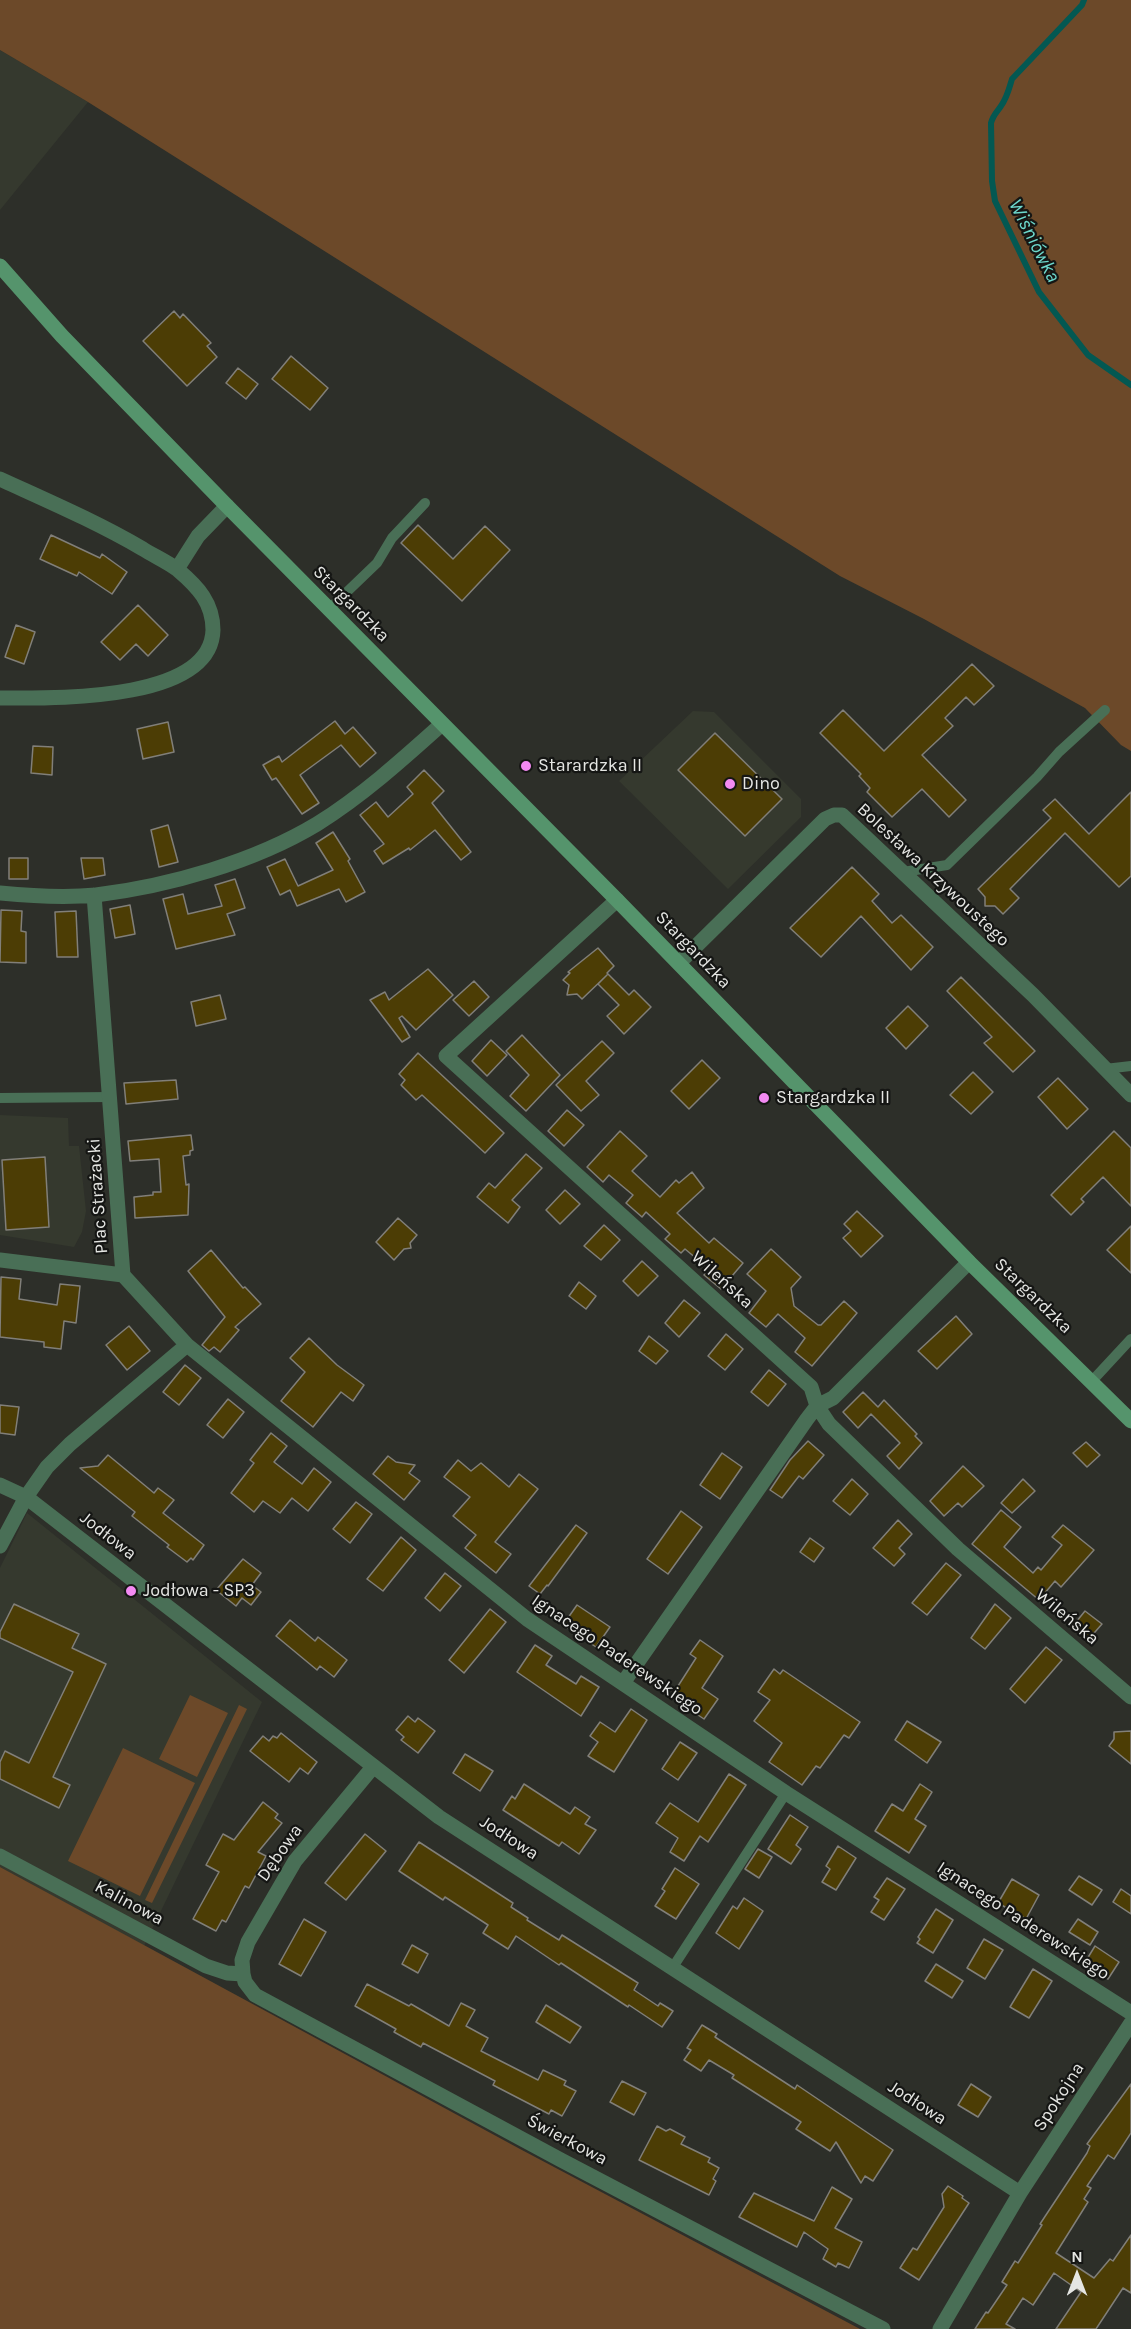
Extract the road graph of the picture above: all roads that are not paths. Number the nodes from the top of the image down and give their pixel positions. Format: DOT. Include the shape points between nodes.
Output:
graph roads {
  1 [pos="0,266"];
  2 [pos="0,479"];
  3 [pos="425,503"];
  4 [pos="226,506"];
  5 [pos="177,569"];
  6 [pos="328,610"];
  7 [pos="0,698"];
  8 [pos="1105,710"];
  9 [pos="442,724"];
  10 [pos="903,872"];
  11 [pos="0,893"];
  12 [pos="94,895"];
  13 [pos="617,900"];
  14 [pos="679,963"];
  15 [pos="1131,1066"];
  16 [pos="1105,1070"];
  17 [pos="1131,1095"];
  18 [pos="111,1097"];
  19 [pos="0,1098"];
  20 [pos="0,1260"];
  21 [pos="969,1262"];
  22 [pos="123,1275"];
  23 [pos="1131,1339"];
  24 [pos="187,1345"];
  25 [pos="1092,1381"];
  26 [pos="817,1406"];
  27 [pos="1131,1421"];
  28 [pos="0,1485"];
  29 [pos="26,1497"];
  30 [pos="0,1546"];
  31 [pos="623,1683"];
  32 [pos="1131,1697"];
  33 [pos="373,1767"];
  34 [pos="786,1793"];
  35 [pos="0,1856"];
  36 [pos="673,1966"];
  37 [pos="243,1974"];
  38 [pos="1131,2013"];
  39 [pos="1131,2023"];
  40 [pos="1020,2193"];
  41 [pos="883,2329"];
  42 [pos="940,2329"];
  1 -- 4 [label="street, Stargardzka"];
  2 -- 5 [label="street" via="108,529"];
  3 -- 6 [label="lane" via="392,538 377,563"];
  4 -- 5 [label="street" via="198,536"];
  4 -- 6 [label="street, Stargardzka"];
  5 -- 7 [label="street" via="208,602 213,619 212,636 204,654 191,668 148,687 114,693"];
  6 -- 9 [label="street, Stargardzka"];
  8 -- 10 [label="lane" via="947,865"];
  9 -- 12 [label="street" via="338,809 291,838 238,861 148,886"];
  9 -- 13 [label="street, Stargardzka"];
  10 -- 14 [label="street, Bolesława Krzywoustego" via="842,815 834,815 825,819"];
  10 -- 16 [label="street, Bolesława Krzywoustego" via="1033,995"];
  11 -- 12 [label="street"];
  12 -- 18 [label="street, Plac Strażacki"];
  13 -- 14 [label="street, Stargardzka"];
  13 -- 26 [label="street, Wileńska" via="446,1056 811,1387"];
  14 -- 21 [label="street, Stargardzka"];
  15 -- 16 [label="lane"];
  16 -- 17 [label="street, Bolesława Krzywoustego"];
  18 -- 19 [label="lane"];
  18 -- 22 [label="street, Plac Strażacki"];
  20 -- 22 [label="street, Plac Strażacki"];
  21 -- 25 [label="street, Stargardzka"];
  21 -- 26 [label="street" via="833,1398"];
  22 -- 24 [label="street, Ignacego Paderewskiego"];
  23 -- 25 [label="lane"];
  24 -- 29 [label="street" via="70,1444 46,1467"];
  24 -- 31 [label="street, Ignacego Paderewskiego" via="527,1619"];
  25 -- 27 [label="street, Stargardzka"];
  26 -- 31 [label="street"];
  26 -- 32 [label="street, Wileńska" via="829,1424 957,1549"];
  28 -- 29 [label="street, Jodłowa"];
  29 -- 30 [label="street"];
  29 -- 33 [label="street, Jodłowa"];
  31 -- 34 [label="street, Ignacego Paderewskiego"];
  33 -- 36 [label="street, Jodłowa" via="439,1817"];
  33 -- 37 [label="street, Dębowa" via="295,1861 248,1942 242,1959"];
  34 -- 36 [label="lane"];
  34 -- 38 [label="street, Ignacego Paderewskiego"];
  35 -- 37 [label="street, Kalinowa" via="206,1966"];
  36 -- 40 [label="street, Jodłowa"];
  37 -- 41 [label="street, Świerkowa" via="249,1989 263,2001"];
  39 -- 40 [label="street, Spokojna"];
  40 -- 42 [label="street"];
}
